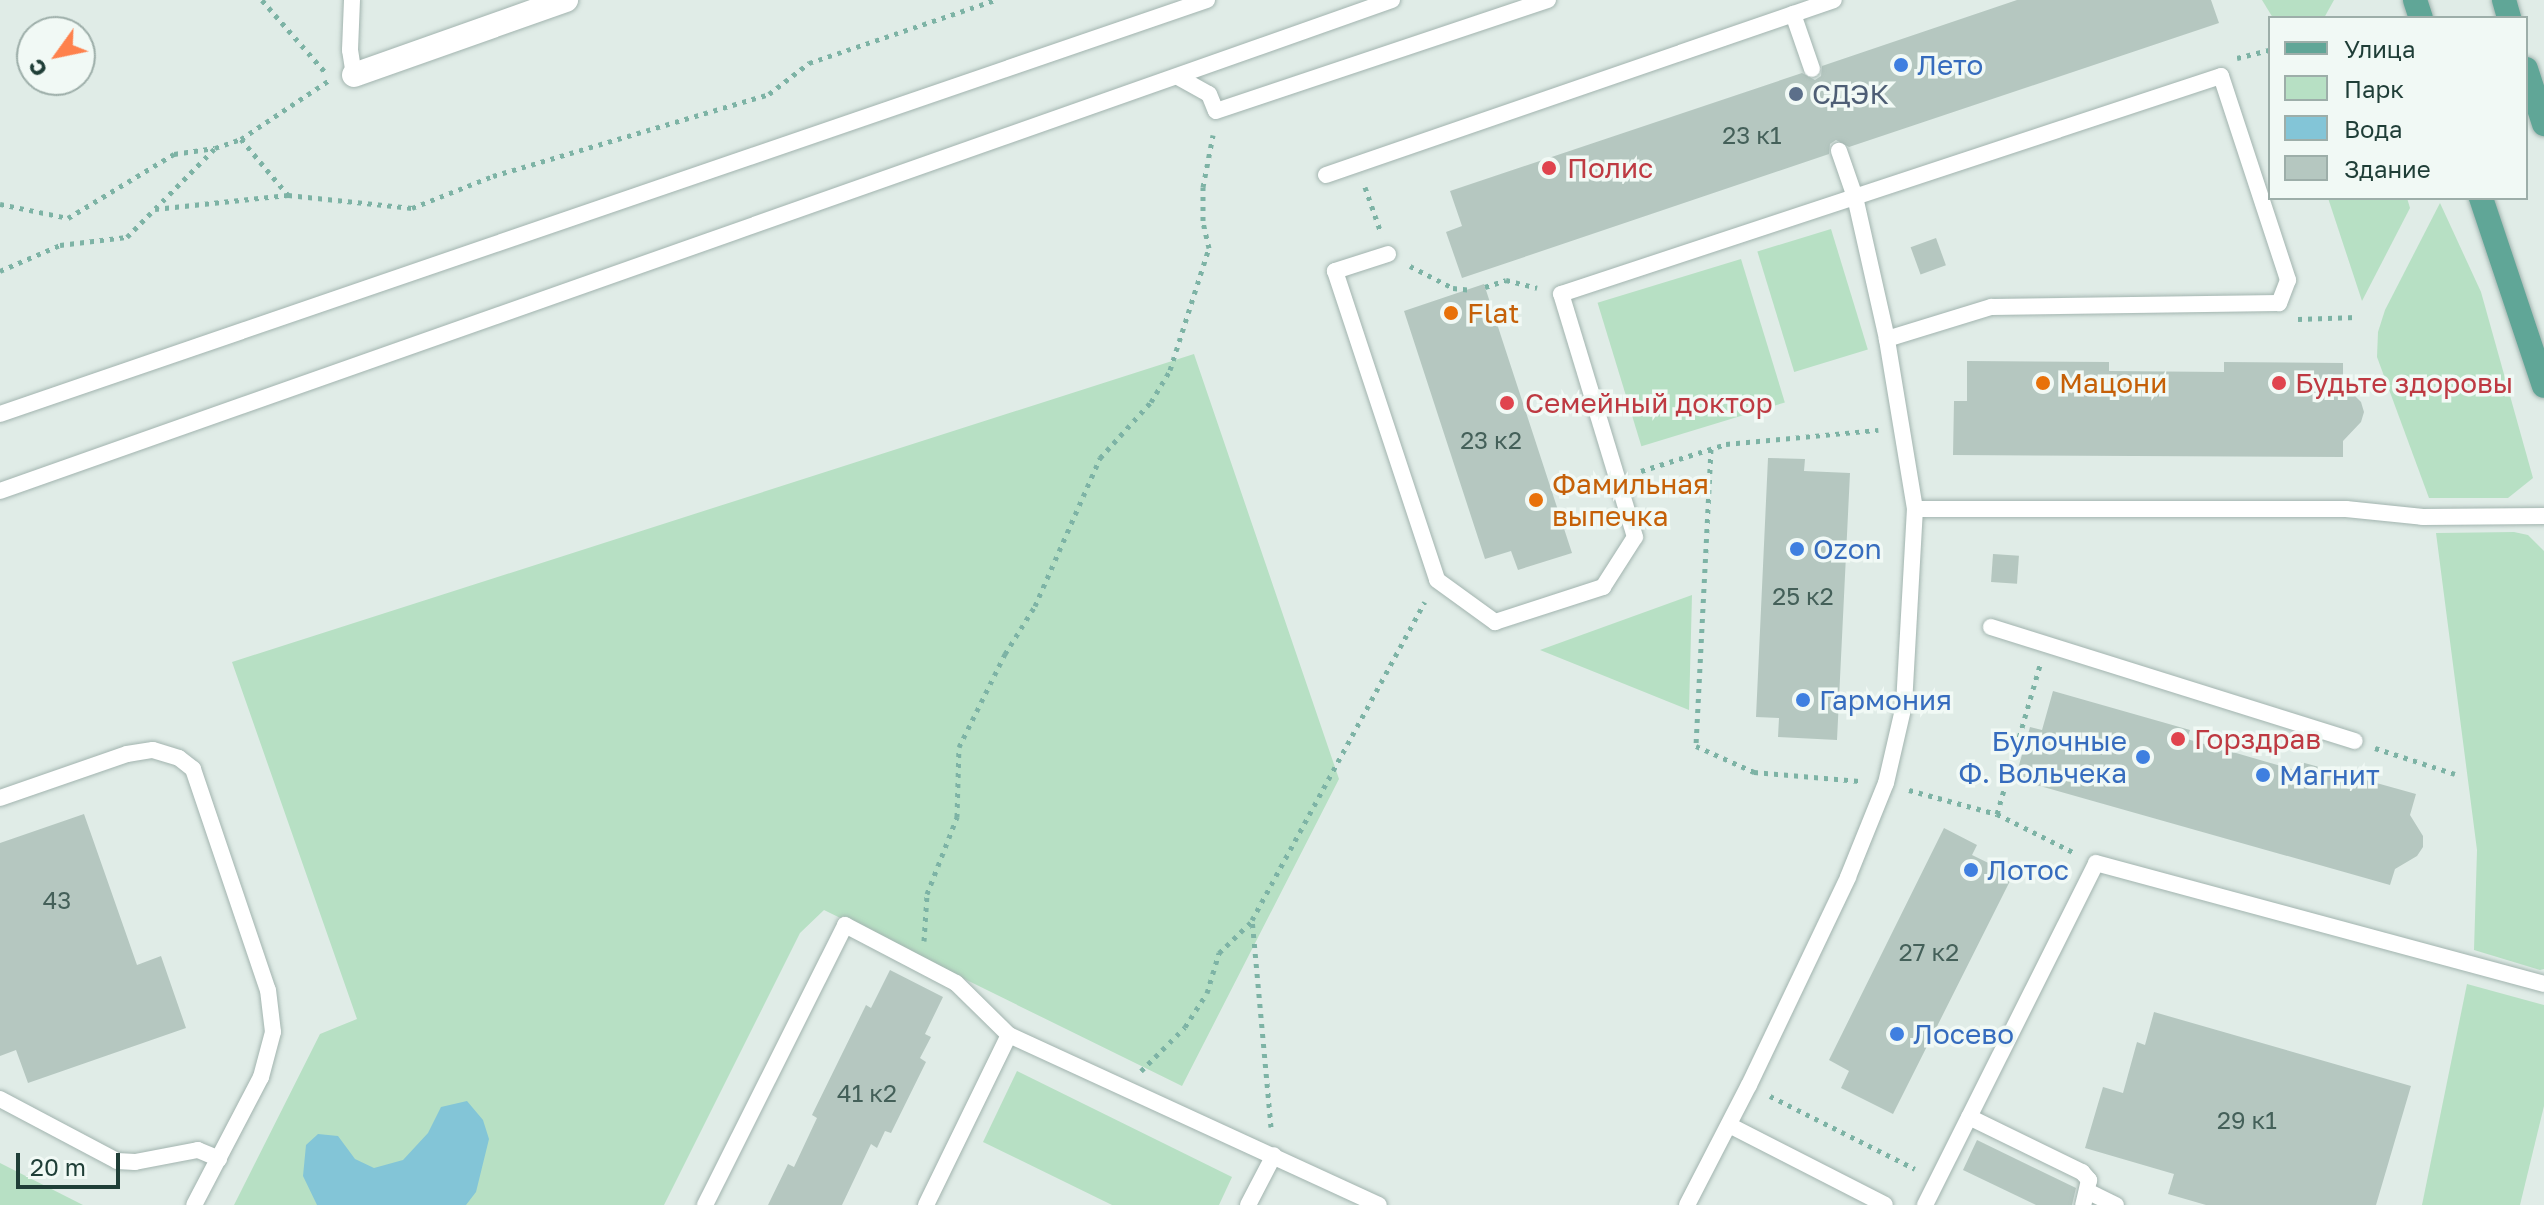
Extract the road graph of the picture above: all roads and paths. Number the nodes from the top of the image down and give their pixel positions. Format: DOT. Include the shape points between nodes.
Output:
graph roads {
  1 [pos="262,0"];
  2 [pos="352,0"];
  3 [pos="566,0"];
  4 [pos="995,0"];
  5 [pos="1207,0"];
  6 [pos="1392,0"];
  7 [pos="1548,0"];
  8 [pos="1834,0"];
  9 [pos="1793,14"];
  10 [pos="1812,69"];
  11 [pos="354,75"];
  12 [pos="2528,75"];
  13 [pos="1178,77"];
  14 [pos="1216,111"];
  15 [pos="2544,124"];
  16 [pos="241,139"];
  17 [pos="215,148"];
  18 [pos="1839,151"];
  19 [pos="1326,175"];
  20 [pos="288,195"];
  21 [pos="1855,197"];
  22 [pos="2482,200"];
  23 [pos="0,204"];
  24 [pos="155,209"];
  25 [pos="1388,254"];
  26 [pos="0,271"];
  27 [pos="1485,287"];
  28 [pos="1561,294"];
  29 [pos="2279,303"];
  30 [pos="2357,317"];
  31 [pos="1887,339"];
  32 [pos="2544,386"];
  33 [pos="0,414"];
  34 [pos="1903,428"];
  35 [pos="1711,449"];
  36 [pos="1618,478"];
  37 [pos="0,491"];
  38 [pos="1915,509"];
  39 [pos="2544,516"];
  40 [pos="1437,580"];
  41 [pos="1991,627"];
  42 [pos="2045,645"];
  43 [pos="2355,741"];
  44 [pos="2455,774"];
  45 [pos="1886,783"];
  46 [pos="0,798"];
  47 [pos="1997,814"];
  48 [pos="2096,863"];
  49 [pos="1252,920"];
  50 [pos="923,966"];
  51 [pos="2544,984"];
  52 [pos="1009,1035"];
  53 [pos="1749,1085"];
  54 [pos="1125,1088"];
  55 [pos="0,1099"];
  56 [pos="1969,1117"];
  57 [pos="1729,1125"];
  58 [pos="1274,1155"];
  59 [pos="219,1159"];
  60 [pos="1938,1180"];
  61 [pos="2086,1198"];
  62 [pos="194,1205"];
  63 [pos="705,1205"];
  64 [pos="926,1205"];
  65 [pos="1248,1205"];
  66 [pos="1379,1205"];
  67 [pos="1687,1205"];
  68 [pos="1885,1205"];
  69 [pos="1925,1205"];
  70 [pos="2116,1205"];
  1 -- 16 [label="path" via="332,79"];
  2 -- 11 [label="lane"];
  3 -- 11 [label="street"];
  4 -- 20 [label="path" via="809,63 769,94 493,176 412,208"];
  5 -- 33 [label="lane"];
  6 -- 13 [label="lane"];
  7 -- 14 [label="lane"];
  8 -- 9 [label="lane"];
  9 -- 10 [label="lane"];
  9 -- 19 [label="lane"];
  12 -- 15 [label="main road"];
  13 -- 14 [label="lane" via="1209,94"];
  13 -- 37 [label="lane"];
  14 -- 50 [label="path" via="1203,187 1209,248 1194,304 1170,370 1151,402 1100,458 1035,606 959,747 957,817 927,894"];
  16 -- 17 [label="path"];
  16 -- 20 [label="path"];
  17 -- 23 [label="path" via="174,154 68,218"];
  17 -- 24 [label="path"];
  18 -- 21 [label="lane"];
  20 -- 24 [label="path"];
  21 -- 28 [label="lane"];
  21 -- 29 [label="lane" via="2221,76 2288,280"];
  21 -- 31 [label="lane"];
  22 -- 32 [label="main road"];
  24 -- 26 [label="path" via="127,237 60,245"];
  25 -- 40 [label="lane" via="1335,271"];
  27 -- 28 [label="path" via="1506,280"];
  28 -- 36 [label="lane"];
  29 -- 30 [label="path" via="2298,320"];
  29 -- 31 [label="lane" via="1991,307"];
  31 -- 34 [label="lane"];
  34 -- 35 [label="path"];
  34 -- 38 [label="lane"];
  35 -- 36 [label="path"];
  35 -- 45 [label="path" via="1696,746 1754,772"];
  36 -- 40 [label="lane" via="1635,537 1603,587 1495,622"];
  38 -- 39 [label="lane" via="2346,509 2423,517"];
  38 -- 45 [label="lane" via="1904,705"];
  40 -- 49 [label="path"];
  41 -- 42 [label="lane"];
  42 -- 43 [label="lane"];
  42 -- 47 [label="path"];
  43 -- 44 [label="path"];
  45 -- 47 [label="path"];
  45 -- 53 [label="lane" via="1848,877"];
  46 -- 59 [label="lane" via="153,750 193,769 268,990 273,1032 261,1077"];
  47 -- 48 [label="path"];
  48 -- 51 [label="lane"];
  48 -- 56 [label="lane"];
  49 -- 54 [label="path" via="1219,953 1207,993 1185,1027"];
  49 -- 58 [label="path"];
  50 -- 52 [label="lane" via="956,983"];
  50 -- 63 [label="lane" via="845,925"];
  52 -- 54 [label="lane"];
  52 -- 64 [label="lane"];
  53 -- 57 [label="lane"];
  53 -- 60 [label="path"];
  54 -- 58 [label="lane"];
  55 -- 59 [label="lane" via="117,1161 198,1150"];
  56 -- 60 [label="lane"];
  56 -- 61 [label="lane" via="2082,1172 2089,1180"];
  57 -- 67 [label="lane"];
  57 -- 68 [label="lane"];
  58 -- 65 [label="lane"];
  58 -- 66 [label="lane"];
  59 -- 62 [label="lane"];
  60 -- 69 [label="lane"];
  61 -- 70 [label="lane"];
}
